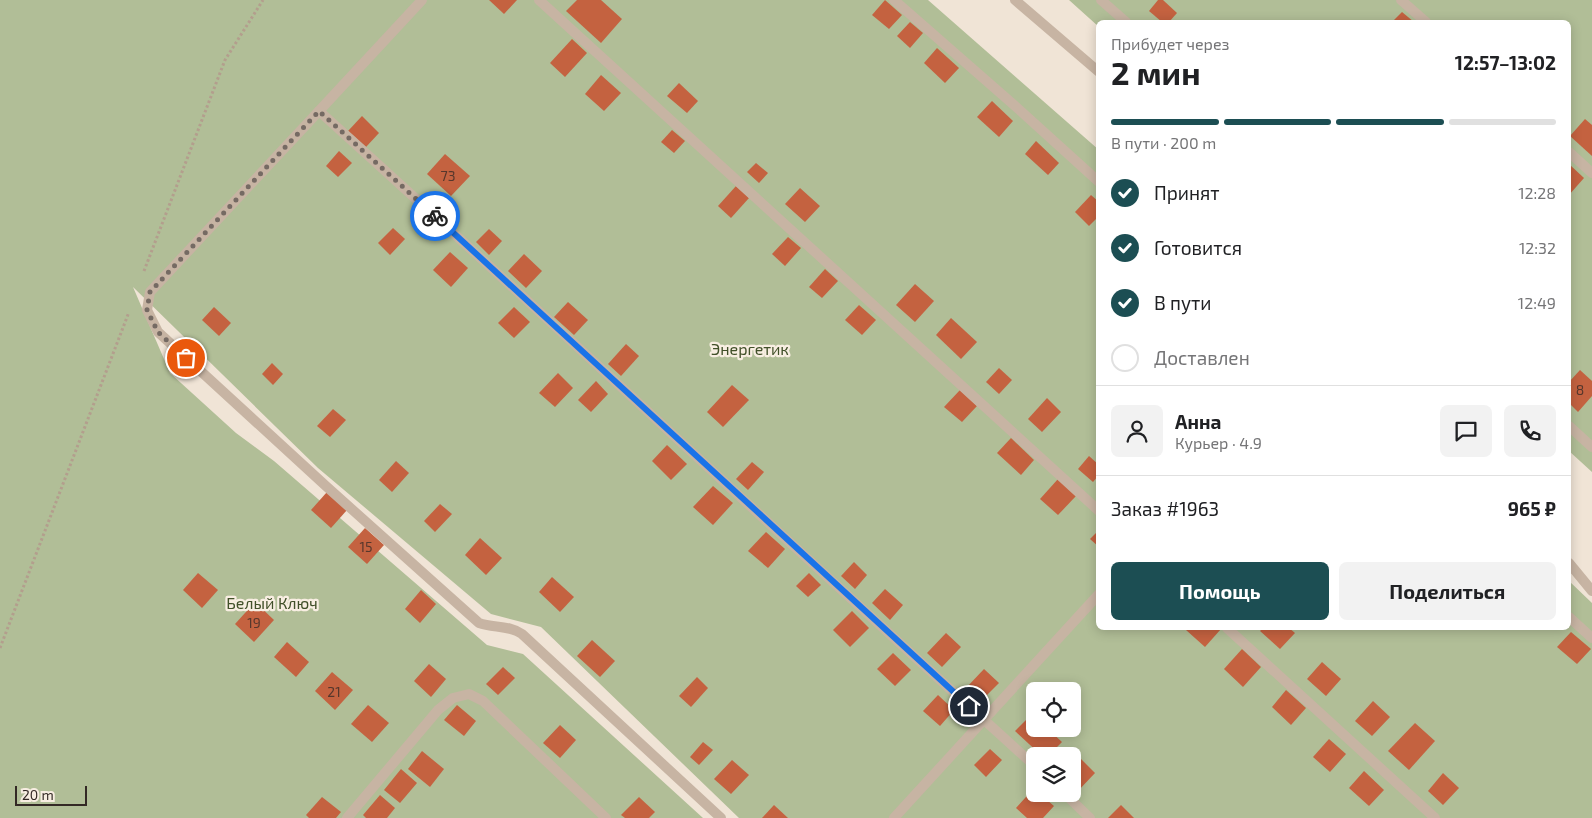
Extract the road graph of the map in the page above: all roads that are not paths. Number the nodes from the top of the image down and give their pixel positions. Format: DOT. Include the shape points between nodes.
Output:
graph roads {
  1 [pos="422,0"];
  2 [pos="539,0"];
  3 [pos="894,0"];
  4 [pos="1015,0"];
  5 [pos="1101,0"];
  6 [pos="1401,0"];
  7 [pos="1124,20"];
  8 [pos="1424,20"];
  9 [pos="1096,69"];
  10 [pos="319,111"];
  11 [pos="1571,154"];
  12 [pos="1592,173"];
  13 [pos="1096,179"];
  14 [pos="1571,428"];
  15 [pos="1592,447"];
  16 [pos="1096,508"];
  17 [pos="1571,565"];
  18 [pos="1592,591"];
  19 [pos="1096,597"];
  20 [pos="1571,619"];
  21 [pos="1229,630"];
  22 [pos="1592,638"];
  23 [pos="984,719"];
  24 [pos="1026,758"];
  25 [pos="1073,802"];
  26 [pos="347,818"];
  27 [pos="605,818"];
  28 [pos="721,818"];
  29 [pos="894,818"];
  30 [pos="1090,818"];
  31 [pos="1435,818"];
  1 -- 10 [label="lane"];
  2 -- 16 [label="lane"];
  3 -- 13 [label="lane"];
  4 -- 9 [label="lane"];
  5 -- 7 [label="lane"];
  6 -- 8 [label="lane"];
  10 -- 23 [label="lane"];
  10 -- 28 [label="lane" via="150,292 147,310 158,332 479,623 517,631"];
  11 -- 12 [label="lane"];
  14 -- 15 [label="lane"];
  17 -- 18 [label="lane"];
  19 -- 23 [label="lane"];
  20 -- 22 [label="lane"];
  21 -- 31 [label="lane"];
  23 -- 24 [label="lane"];
  23 -- 29 [label="lane"];
  25 -- 30 [label="lane"];
  26 -- 27 [label="lane" via="438,710 453,698 469,694 483,701"];
}
